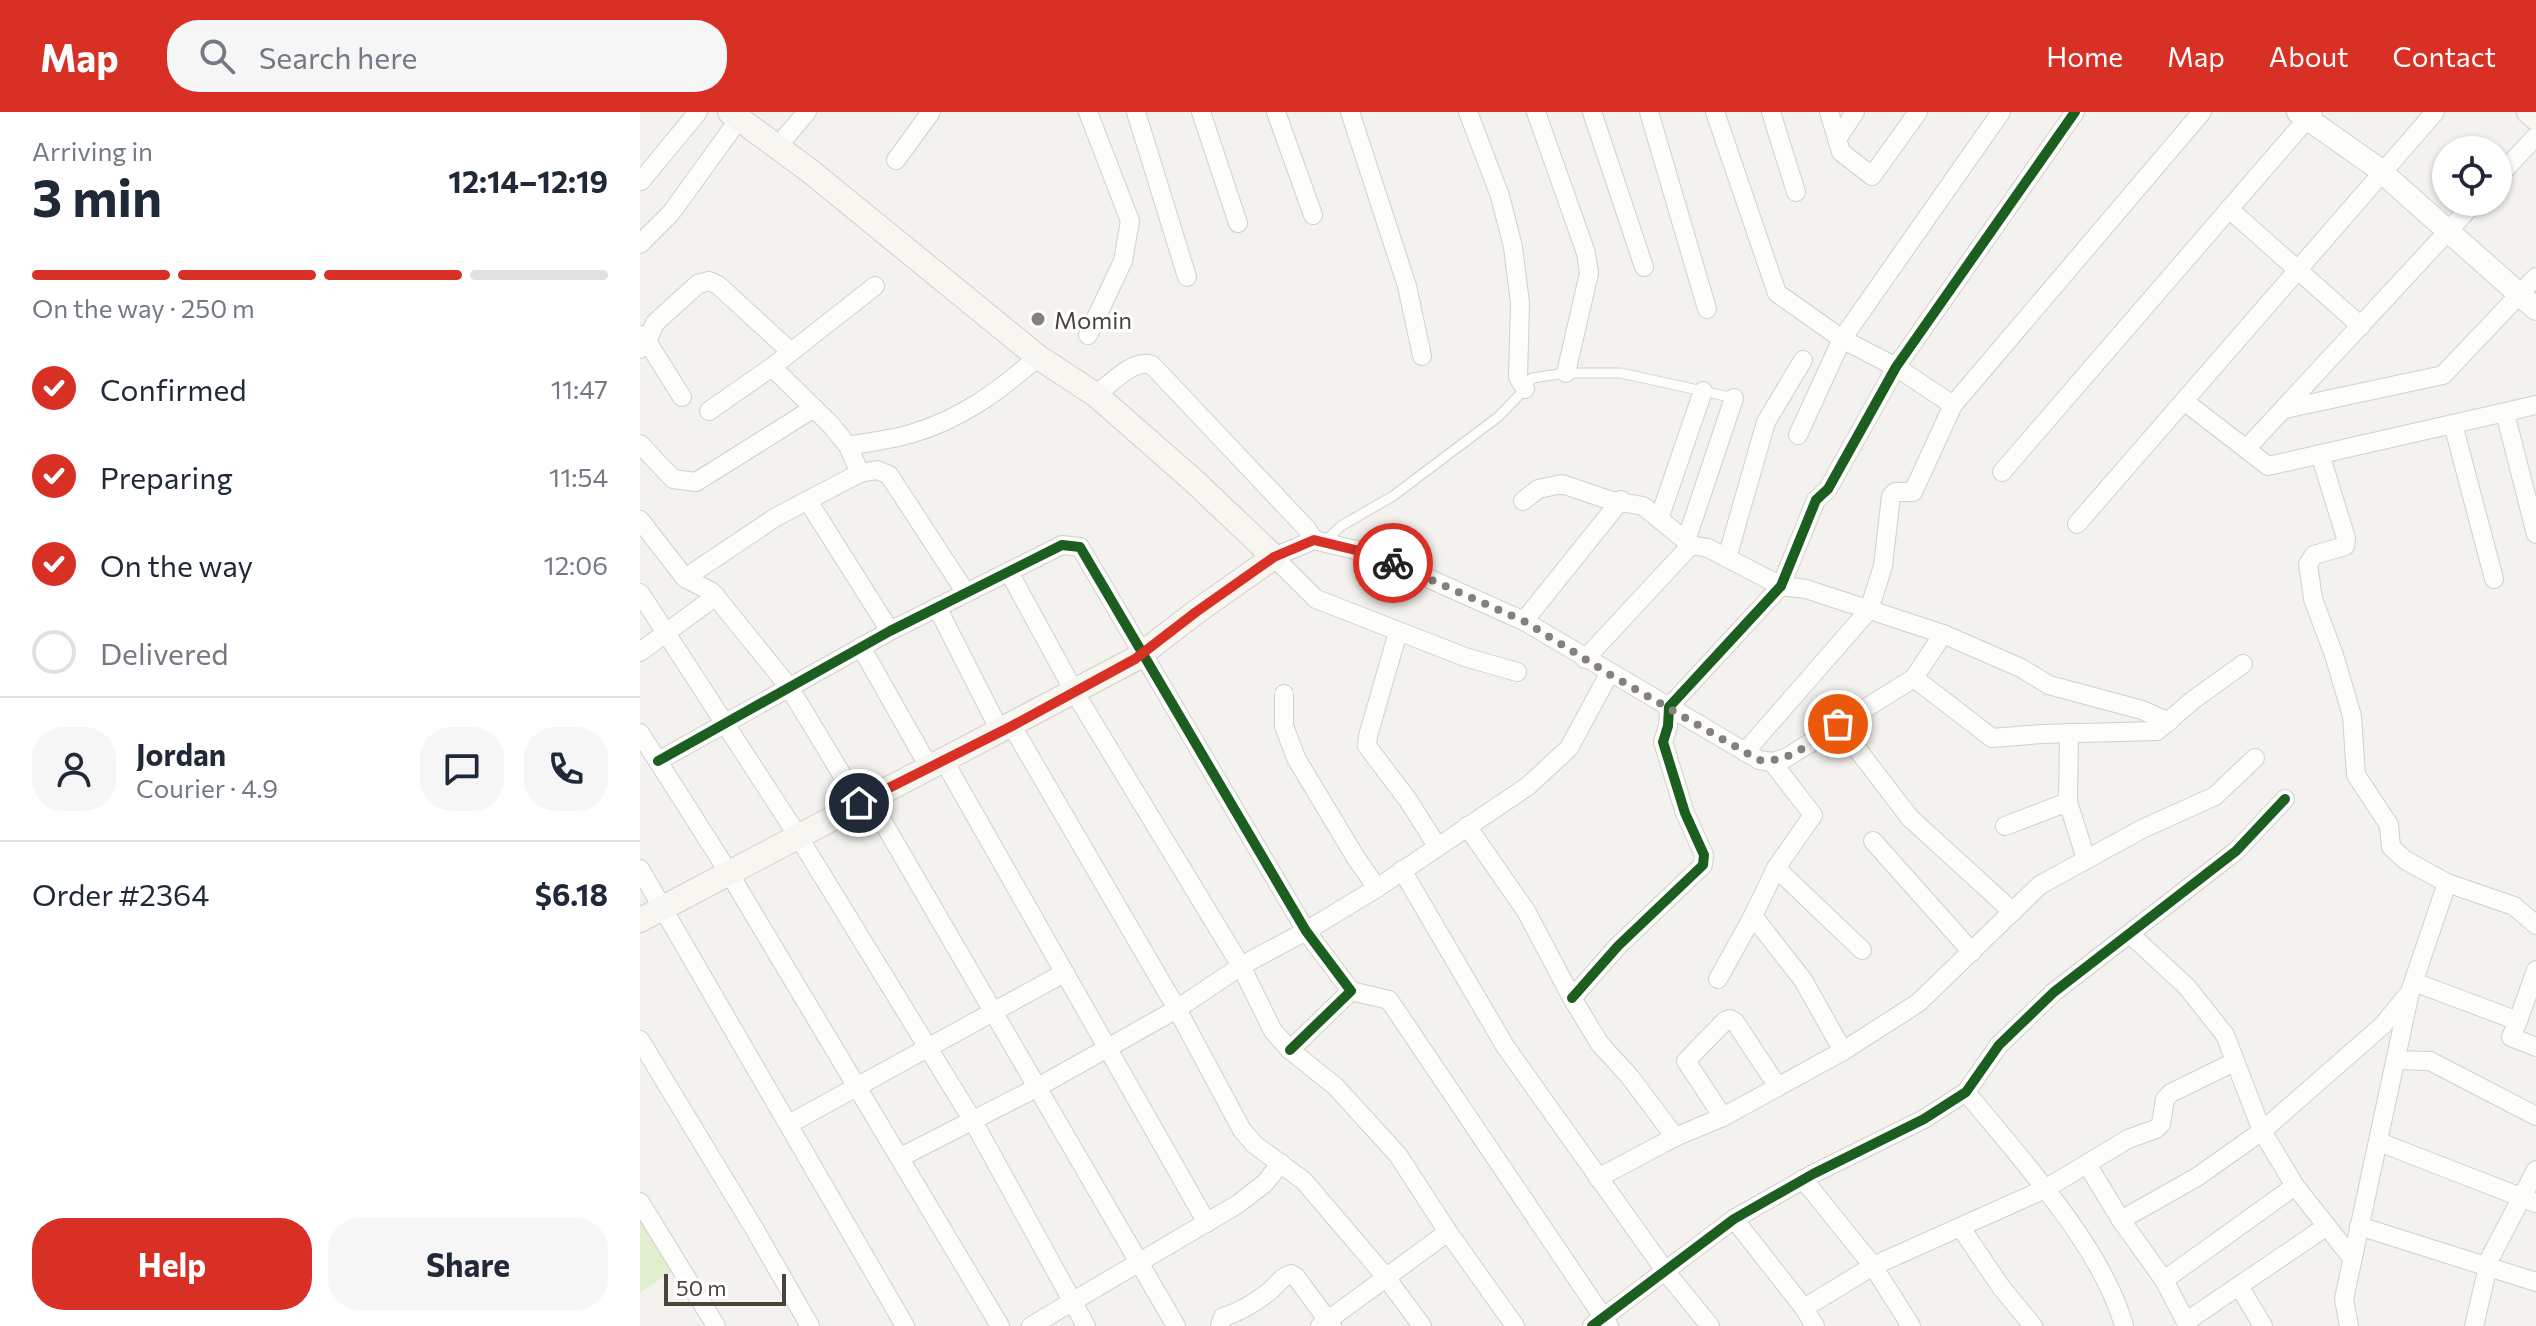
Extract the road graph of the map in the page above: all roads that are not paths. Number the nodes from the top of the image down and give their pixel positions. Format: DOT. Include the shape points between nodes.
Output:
graph roads {
  1 [pos="698,112"];
  2 [pos="807,112"];
  3 [pos="931,112"];
  4 [pos="1088,112"];
  5 [pos="1136,112"];
  6 [pos="1201,112"];
  7 [pos="1276,112"];
  8 [pos="1350,112"];
  9 [pos="1468,112"];
  10 [pos="1536,112"];
  11 [pos="1592,112"];
  12 [pos="1649,112"];
  13 [pos="1715,112"];
  14 [pos="1771,112"];
  15 [pos="1829,112"];
  16 [pos="1855,112"];
  17 [pos="1918,112"];
  18 [pos="2001,112"];
  19 [pos="2075,112"];
  20 [pos="2202,112"];
  21 [pos="2435,112"];
  22 [pos="2529,112"];
  23 [pos="2306,114"];
  24 [pos="735,115"];
  25 [pos="2536,118"];
  26 [pos="2536,136"];
  27 [pos="1837,139"];
  28 [pos="777,147"];
  29 [pos="896,160"];
  30 [pos="2512,162"];
  31 [pos="2382,173"];
  32 [pos="641,181"];
  33 [pos="1796,192"];
  34 [pos="2229,209"];
  35 [pos="1313,215"];
  36 [pos="2462,216"];
  37 [pos="1238,223"];
  38 [pos="2448,232"];
  39 [pos="640,244"];
  40 [pos="1644,267"];
  41 [pos="2298,270"];
  42 [pos="1187,277"];
  43 [pos="2536,277"];
  44 [pos="875,286"];
  45 [pos="2528,302"];
  46 [pos="1707,309"];
  47 [pos="2361,326"];
  48 [pos="1088,335"];
  49 [pos="1842,339"];
  50 [pos="642,341"];
  51 [pos="791,352"];
  52 [pos="1422,356"];
  53 [pos="1038,357"];
  54 [pos="1803,360"];
  55 [pos="772,367"];
  56 [pos="1896,367"];
  57 [pos="1566,373"];
  58 [pos="1525,389"];
  59 [pos="1703,391"];
  60 [pos="1096,395"];
  61 [pos="682,397"];
  62 [pos="1734,398"];
  63 [pos="2184,401"];
  64 [pos="1953,405"];
  65 [pos="2536,405"];
  66 [pos="814,408"];
  67 [pos="2285,409"];
  68 [pos="709,411"];
  69 [pos="2505,413"];
  70 [pos="2453,424"];
  71 [pos="1798,435"];
  72 [pos="640,444"];
  73 [pos="848,446"];
  74 [pos="2246,449"];
  75 [pos="2320,454"];
  76 [pos="2002,472"];
  77 [pos="860,473"];
  78 [pos="1621,500"];
  79 [pos="808,501"];
  80 [pos="1523,501"];
  81 [pos="1659,519"];
  82 [pos="640,520"];
  83 [pos="2077,524"];
  84 [pos="2536,534"];
  85 [pos="1319,542"];
  86 [pos="1688,543"];
  87 [pos="1274,557"];
  88 [pos="1727,558"];
  89 [pos="1009,572"];
  90 [pos="685,578"];
  91 [pos="2494,579"];
  92 [pos="1781,586"];
  93 [pos="640,593"];
  94 [pos="966,593"];
  95 [pos="716,596"];
  96 [pos="937,607"];
  97 [pos="1869,610"];
  98 [pos="1524,621"];
  99 [pos="890,631"];
  100 [pos="1398,632"];
  101 [pos="667,634"];
  102 [pos="1943,634"];
  103 [pos="861,647"];
  104 [pos="640,652"];
  105 [pos="1143,653"];
  106 [pos="1585,659"];
  107 [pos="2243,664"];
  108 [pos="1517,672"];
  109 [pos="1609,674"];
  110 [pos="1914,678"];
  111 [pos="789,687"];
  112 [pos="1075,693"];
  113 [pos="1284,694"];
  114 [pos="1669,707"];
  115 [pos="2169,722"];
  116 [pos="724,724"];
  117 [pos="1838,724"];
  118 [pos="1006,729"];
  119 [pos="640,733"];
  120 [pos="2069,733"];
  121 [pos="1745,752"];
  122 [pos="2255,758"];
  123 [pos="658,761"];
  124 [pos="1772,762"];
  125 [pos="936,763"];
  126 [pos="2285,799"];
  127 [pos="864,801"];
  128 [pos="2068,802"];
  129 [pos="1467,826"];
  130 [pos="2005,826"];
  131 [pos="798,836"];
  132 [pos="1873,841"];
  133 [pos="1437,846"];
  134 [pos="2086,859"];
  135 [pos="1776,868"];
  136 [pos="640,869"];
  137 [pos="1402,870"];
  138 [pos="729,873"];
  139 [pos="2447,883"];
  140 [pos="1377,888"];
  141 [pos="663,908"];
  142 [pos="2013,912"];
  143 [pos="1753,916"];
  144 [pos="640,920"];
  145 [pos="2536,925"];
  146 [pos="1306,931"];
  147 [pos="2131,935"];
  148 [pos="1862,950"];
  149 [pos="1972,952"];
  150 [pos="1241,966"];
  151 [pos="2536,970"];
  152 [pos="1064,973"];
  153 [pos="1718,979"];
  154 [pos="2412,987"];
  155 [pos="1351,991"];
  156 [pos="1572,998"];
  157 [pos="1177,1009"];
  158 [pos="994,1011"];
  159 [pos="2518,1021"];
  160 [pos="640,1040"];
  161 [pos="928,1047"];
  162 [pos="2536,1047"];
  163 [pos="1107,1048"];
  164 [pos="1290,1050"];
  165 [pos="1843,1051"];
  166 [pos="2397,1060"];
  167 [pos="2234,1062"];
  168 [pos="858,1086"];
  169 [pos="1038,1087"];
  170 [pos="1778,1087"];
  171 [pos="1966,1092"];
  172 [pos="2536,1116"];
  173 [pos="1723,1117"];
  174 [pos="973,1121"];
  175 [pos="789,1124"];
  176 [pos="2262,1131"];
  177 [pos="1675,1137"];
  178 [pos="2379,1142"];
  179 [pos="901,1157"];
  180 [pos="1281,1163"];
  181 [pos="2088,1166"];
  182 [pos="2536,1170"];
  183 [pos="1598,1178"];
  184 [pos="1803,1179"];
  185 [pos="2295,1186"];
  186 [pos="2045,1189"];
  187 [pos="2529,1200"];
  188 [pos="640,1202"];
  189 [pos="1734,1219"];
  190 [pos="2121,1220"];
  191 [pos="1207,1223"];
  192 [pos="2327,1226"];
  193 [pos="2359,1226"];
  194 [pos="1961,1228"];
  195 [pos="1448,1232"];
  196 [pos="2352,1258"];
  197 [pos="1139,1262"];
  198 [pos="1873,1266"];
  199 [pos="2488,1266"];
  200 [pos="1666,1272"];
  201 [pos="1385,1276"];
  202 [pos="2164,1280"];
  203 [pos="2536,1282"];
  204 [pos="2239,1286"];
  205 [pos="1073,1301"];
  206 [pos="1804,1308"];
  207 [pos="1601,1323"];
  208 [pos="2188,1323"];
  209 [pos="1326,1324"];
  210 [pos="716,1326"];
  211 [pos="810,1326"];
  212 [pos="905,1326"];
  213 [pos="1000,1326"];
  214 [pos="1031,1326"];
  215 [pos="1086,1326"];
  216 [pos="1176,1326"];
  217 [pos="1220,1326"];
  218 [pos="1422,1326"];
  219 [pos="1515,1326"];
  220 [pos="1710,1326"];
  221 [pos="1815,1326"];
  222 [pos="1911,1326"];
  223 [pos="2033,1326"];
  224 [pos="2124,1326"];
  225 [pos="2263,1326"];
  226 [pos="2349,1326"];
  227 [pos="2474,1326"];
  1 -- 32 [label="street"];
  2 -- 28 [label="street"];
  3 -- 29 [label="street"];
  4 -- 48 [label="street" via="1130,221 1123,261"];
  5 -- 42 [label="street"];
  6 -- 37 [label="street"];
  7 -- 35 [label="street"];
  8 -- 52 [label="street" via="1407,286"];
  9 -- 58 [label="street" via="1513,247 1520,303 1518,377"];
  10 -- 57 [label="street" via="1589,273"];
  11 -- 40 [label="street"];
  12 -- 46 [label="street"];
  13 -- 49 [label="street" via="1777,293"];
  14 -- 33 [label="street"];
  15 -- 27 [label="street"];
  16 -- 27 [label="street"];
  17 -- 27 [label="street" via="1872,176 1841,152"];
  18 -- 49 [label="street"];
  19 -- 56 [label="street"];
  20 -- 64 [label="street"];
  21 -- 31 [label="street"];
  22 -- 25 [label="main road"];
  23 -- 31 [label="street"];
  23 -- 34 [label="street"];
  24 -- 28 [label="main road"];
  24 -- 39 [label="street" via="671,213"];
  26 -- 30 [label="street"];
  28 -- 53 [label="main road"];
  31 -- 38 [label="street"];
  31 -- 41 [label="street"];
  34 -- 41 [label="street"];
  34 -- 76 [label="street"];
  36 -- 38 [label="street"];
  38 -- 45 [label="street"];
  38 -- 47 [label="street"];
  41 -- 47 [label="street"];
  41 -- 63 [label="street"];
  43 -- 45 [label="street"];
  44 -- 51 [label="street"];
  45 -- 67 [label="street" via="2443,375"];
  47 -- 67 [label="street"];
  49 -- 56 [label="street"];
  49 -- 71 [label="street"];
  50 -- 51 [label="street" via="698,284 709,281"];
  50 -- 61 [label="street"];
  51 -- 55 [label="street"];
  53 -- 60 [label="main road"];
  53 -- 73 [label="street" via="964,413 910,434"];
  54 -- 88 [label="street" via="1766,422"];
  55 -- 66 [label="street"];
  55 -- 68 [label="street"];
  56 -- 64 [label="street"];
  56 -- 92 [label="street" via="1828,489 1816,500"];
  57 -- 58 [label="lane" via="1532,378"];
  57 -- 59 [label="lane" via="1621,373"];
  58 -- 85 [label="lane" via="1498,417 1393,496"];
  59 -- 62 [label="lane"];
  59 -- 81 [label="street"];
  60 -- 85 [label="street" via="1137,365 1152,365"];
  60 -- 87 [label="main road"];
  62 -- 86 [label="street"];
  63 -- 74 [label="street"];
  63 -- 83 [label="street"];
  64 -- 97 [label="street" via="1913,492 1891,496 1883,566"];
  65 -- 69 [label="street"];
  66 -- 72 [label="street" via="696,482 673,479"];
  66 -- 73 [label="street"];
  67 -- 74 [label="street"];
  69 -- 70 [label="street"];
  69 -- 84 [label="street"];
  70 -- 75 [label="street"];
  70 -- 91 [label="street"];
  73 -- 77 [label="street"];
  74 -- 75 [label="street" via="2268,466"];
  75 -- 139 [label="street" via="2346,538 2345,546 2314,555 2308,564 2313,599 2352,716 2356,775 2389,825 2397,855"];
  77 -- 79 [label="street"];
  77 -- 94 [label="street" via="877,470 889,475"];
  78 -- 80 [label="street" via="1562,484 1538,489"];
  78 -- 81 [label="street" via="1643,506"];
  78 -- 98 [label="street"];
  79 -- 90 [label="street"];
  79 -- 99 [label="street"];
  81 -- 86 [label="street"];
  82 -- 90 [label="street"];
  85 -- 87 [label="street"];
  85 -- 98 [label="street" via="1376,555"];
  86 -- 88 [label="street"];
  86 -- 106 [label="street"];
  87 -- 100 [label="street" via="1316,599"];
  87 -- 105 [label="main road"];
  88 -- 92 [label="street"];
  89 -- 94 [label="street"];
  89 -- 105 [label="street" via="1062,545 1080,547"];
  89 -- 112 [label="street"];
  90 -- 95 [label="street"];
  92 -- 97 [label="street"];
  92 -- 114 [label="street"];
  93 -- 101 [label="street"];
  94 -- 96 [label="street"];
  95 -- 101 [label="street"];
  95 -- 111 [label="street"];
  96 -- 99 [label="street"];
  96 -- 118 [label="street"];
  97 -- 102 [label="street"];
  97 -- 121 [label="street"];
  98 -- 106 [label="street"];
  99 -- 103 [label="street"];
  100 -- 108 [label="street"];
  100 -- 133 [label="street" via="1367,746"];
  101 -- 104 [label="street"];
  101 -- 116 [label="street"];
  102 -- 110 [label="street"];
  102 -- 115 [label="street" via="2049,685"];
  103 -- 111 [label="street"];
  103 -- 125 [label="street"];
  105 -- 112 [label="main road"];
  105 -- 146 [label="street"];
  106 -- 109 [label="street"];
  107 -- 115 [label="street"];
  109 -- 114 [label="street"];
  109 -- 129 [label="street" via="1569,748 1528,786"];
  110 -- 117 [label="street"];
  110 -- 120 [label="street" via="1992,738"];
  111 -- 116 [label="street"];
  111 -- 127 [label="street"];
  112 -- 118 [label="main road"];
  112 -- 150 [label="street"];
  113 -- 140 [label="street" via="1284,726 1296,758"];
  114 -- 121 [label="street"];
  114 -- 156 [label="street" via="1663,742 1704,855 1703,865"];
  115 -- 120 [label="street" via="2157,731"];
  116 -- 123 [label="street"];
  116 -- 131 [label="street"];
  117 -- 124 [label="street"];
  117 -- 142 [label="street" via="1910,818"];
  118 -- 125 [label="main road"];
  118 -- 157 [label="street"];
  119 -- 123 [label="street"];
  120 -- 128 [label="street"];
  121 -- 124 [label="street"];
  122 -- 134 [label="street" via="2215,796"];
  123 -- 138 [label="street"];
  124 -- 135 [label="street" via="1813,815"];
  125 -- 127 [label="main road"];
  125 -- 152 [label="street"];
  126 -- 147 [label="street" via="2236,851"];
  127 -- 131 [label="main road"];
  127 -- 158 [label="street"];
  128 -- 130 [label="street"];
  128 -- 134 [label="street"];
  129 -- 133 [label="street"];
  129 -- 156 [label="street" via="1526,911"];
  131 -- 138 [label="main road"];
  131 -- 161 [label="street"];
  132 -- 149 [label="street"];
  133 -- 137 [label="street"];
  134 -- 142 [label="street" via="2040,885"];
  135 -- 143 [label="street"];
  135 -- 148 [label="street"];
  136 -- 141 [label="street"];
  137 -- 140 [label="street"];
  137 -- 183 [label="street" via="1505,1046"];
  138 -- 141 [label="main road"];
  138 -- 168 [label="street"];
  139 -- 145 [label="street" via="2514,906"];
  139 -- 154 [label="street"];
  140 -- 146 [label="street"];
  141 -- 144 [label="main road"];
  141 -- 175 [label="street"];
  142 -- 149 [label="street"];
  143 -- 153 [label="street"];
  143 -- 165 [label="street" via="1803,980"];
  146 -- 150 [label="street"];
  146 -- 155 [label="street"];
  147 -- 167 [label="street" via="2187,987 2225,1035"];
  147 -- 171 [label="street" via="2054,992 1999,1045"];
  149 -- 165 [label="street" via="1918,1003"];
  150 -- 157 [label="street"];
  150 -- 164 [label="street" via="1273,1031"];
  151 -- 159 [label="street"];
  152 -- 158 [label="street"];
  152 -- 163 [label="street"];
  154 -- 159 [label="street"];
  154 -- 166 [label="street"];
  154 -- 176 [label="street" via="2383,1025"];
  155 -- 164 [label="street"];
  155 -- 207 [label="street" via="1389,1000"];
  156 -- 177 [label="street" via="1600,1044"];
  157 -- 163 [label="street"];
  157 -- 180 [label="street" via="1242,1130"];
  158 -- 161 [label="street"];
  158 -- 169 [label="street"];
  159 -- 162 [label="street" via="2511,1037"];
  160 -- 211 [label="street"];
  161 -- 168 [label="street"];
  161 -- 174 [label="street"];
  163 -- 169 [label="street"];
  163 -- 191 [label="street"];
  164 -- 195 [label="street" via="1335,1086 1398,1155"];
  165 -- 170 [label="street"];
  166 -- 172 [label="street" via="2430,1061"];
  166 -- 178 [label="street"];
  167 -- 176 [label="street"];
  167 -- 181 [label="street" via="2171,1093 2156,1129 2128,1139"];
  168 -- 175 [label="street"];
  168 -- 179 [label="street"];
  169 -- 174 [label="street"];
  169 -- 197 [label="street"];
  170 -- 173 [label="street"];
  170 -- 173 [label="street" via="1735,1022 1725,1021 1686,1061"];
  171 -- 184 [label="street" via="1924,1119"];
  171 -- 186 [label="street"];
  173 -- 177 [label="street"];
  174 -- 179 [label="street"];
  174 -- 205 [label="street"];
  175 -- 212 [label="street"];
  176 -- 185 [label="street"];
  176 -- 190 [label="street" via="2197,1177"];
  177 -- 183 [label="street"];
  178 -- 187 [label="street"];
  178 -- 193 [label="street"];
  179 -- 213 [label="street"];
  180 -- 191 [label="street" via="1265,1183"];
  180 -- 201 [label="street" via="1304,1181"];
  181 -- 186 [label="street"];
  181 -- 190 [label="street"];
  182 -- 187 [label="street"];
  183 -- 200 [label="street"];
  184 -- 189 [label="street"];
  184 -- 198 [label="street"];
  185 -- 192 [label="street"];
  185 -- 202 [label="street"];
  186 -- 194 [label="street"];
  186 -- 224 [label="street" via="2085,1246"];
  187 -- 199 [label="street"];
  188 -- 210 [label="street"];
  189 -- 200 [label="street"];
  189 -- 206 [label="street"];
  190 -- 202 [label="street"];
  191 -- 197 [label="street"];
  192 -- 196 [label="street"];
  192 -- 204 [label="street"];
  193 -- 196 [label="street"];
  193 -- 199 [label="street"];
  194 -- 198 [label="street"];
  194 -- 223 [label="street"];
  195 -- 201 [label="street"];
  195 -- 219 [label="street"];
  196 -- 226 [label="street" via="2344,1299"];
  197 -- 205 [label="street"];
  197 -- 216 [label="street"];
  198 -- 206 [label="street"];
  198 -- 222 [label="street"];
  199 -- 203 [label="street"];
  199 -- 227 [label="street"];
  200 -- 207 [label="street"];
  200 -- 220 [label="street"];
  201 -- 209 [label="street"];
  201 -- 218 [label="street"];
  202 -- 208 [label="street"];
  204 -- 208 [label="street"];
  204 -- 225 [label="street"];
  205 -- 214 [label="street"];
  205 -- 215 [label="street"];
  206 -- 221 [label="street"];
  209 -- 217 [label="street" via="1291,1274 1223,1317"];
}
